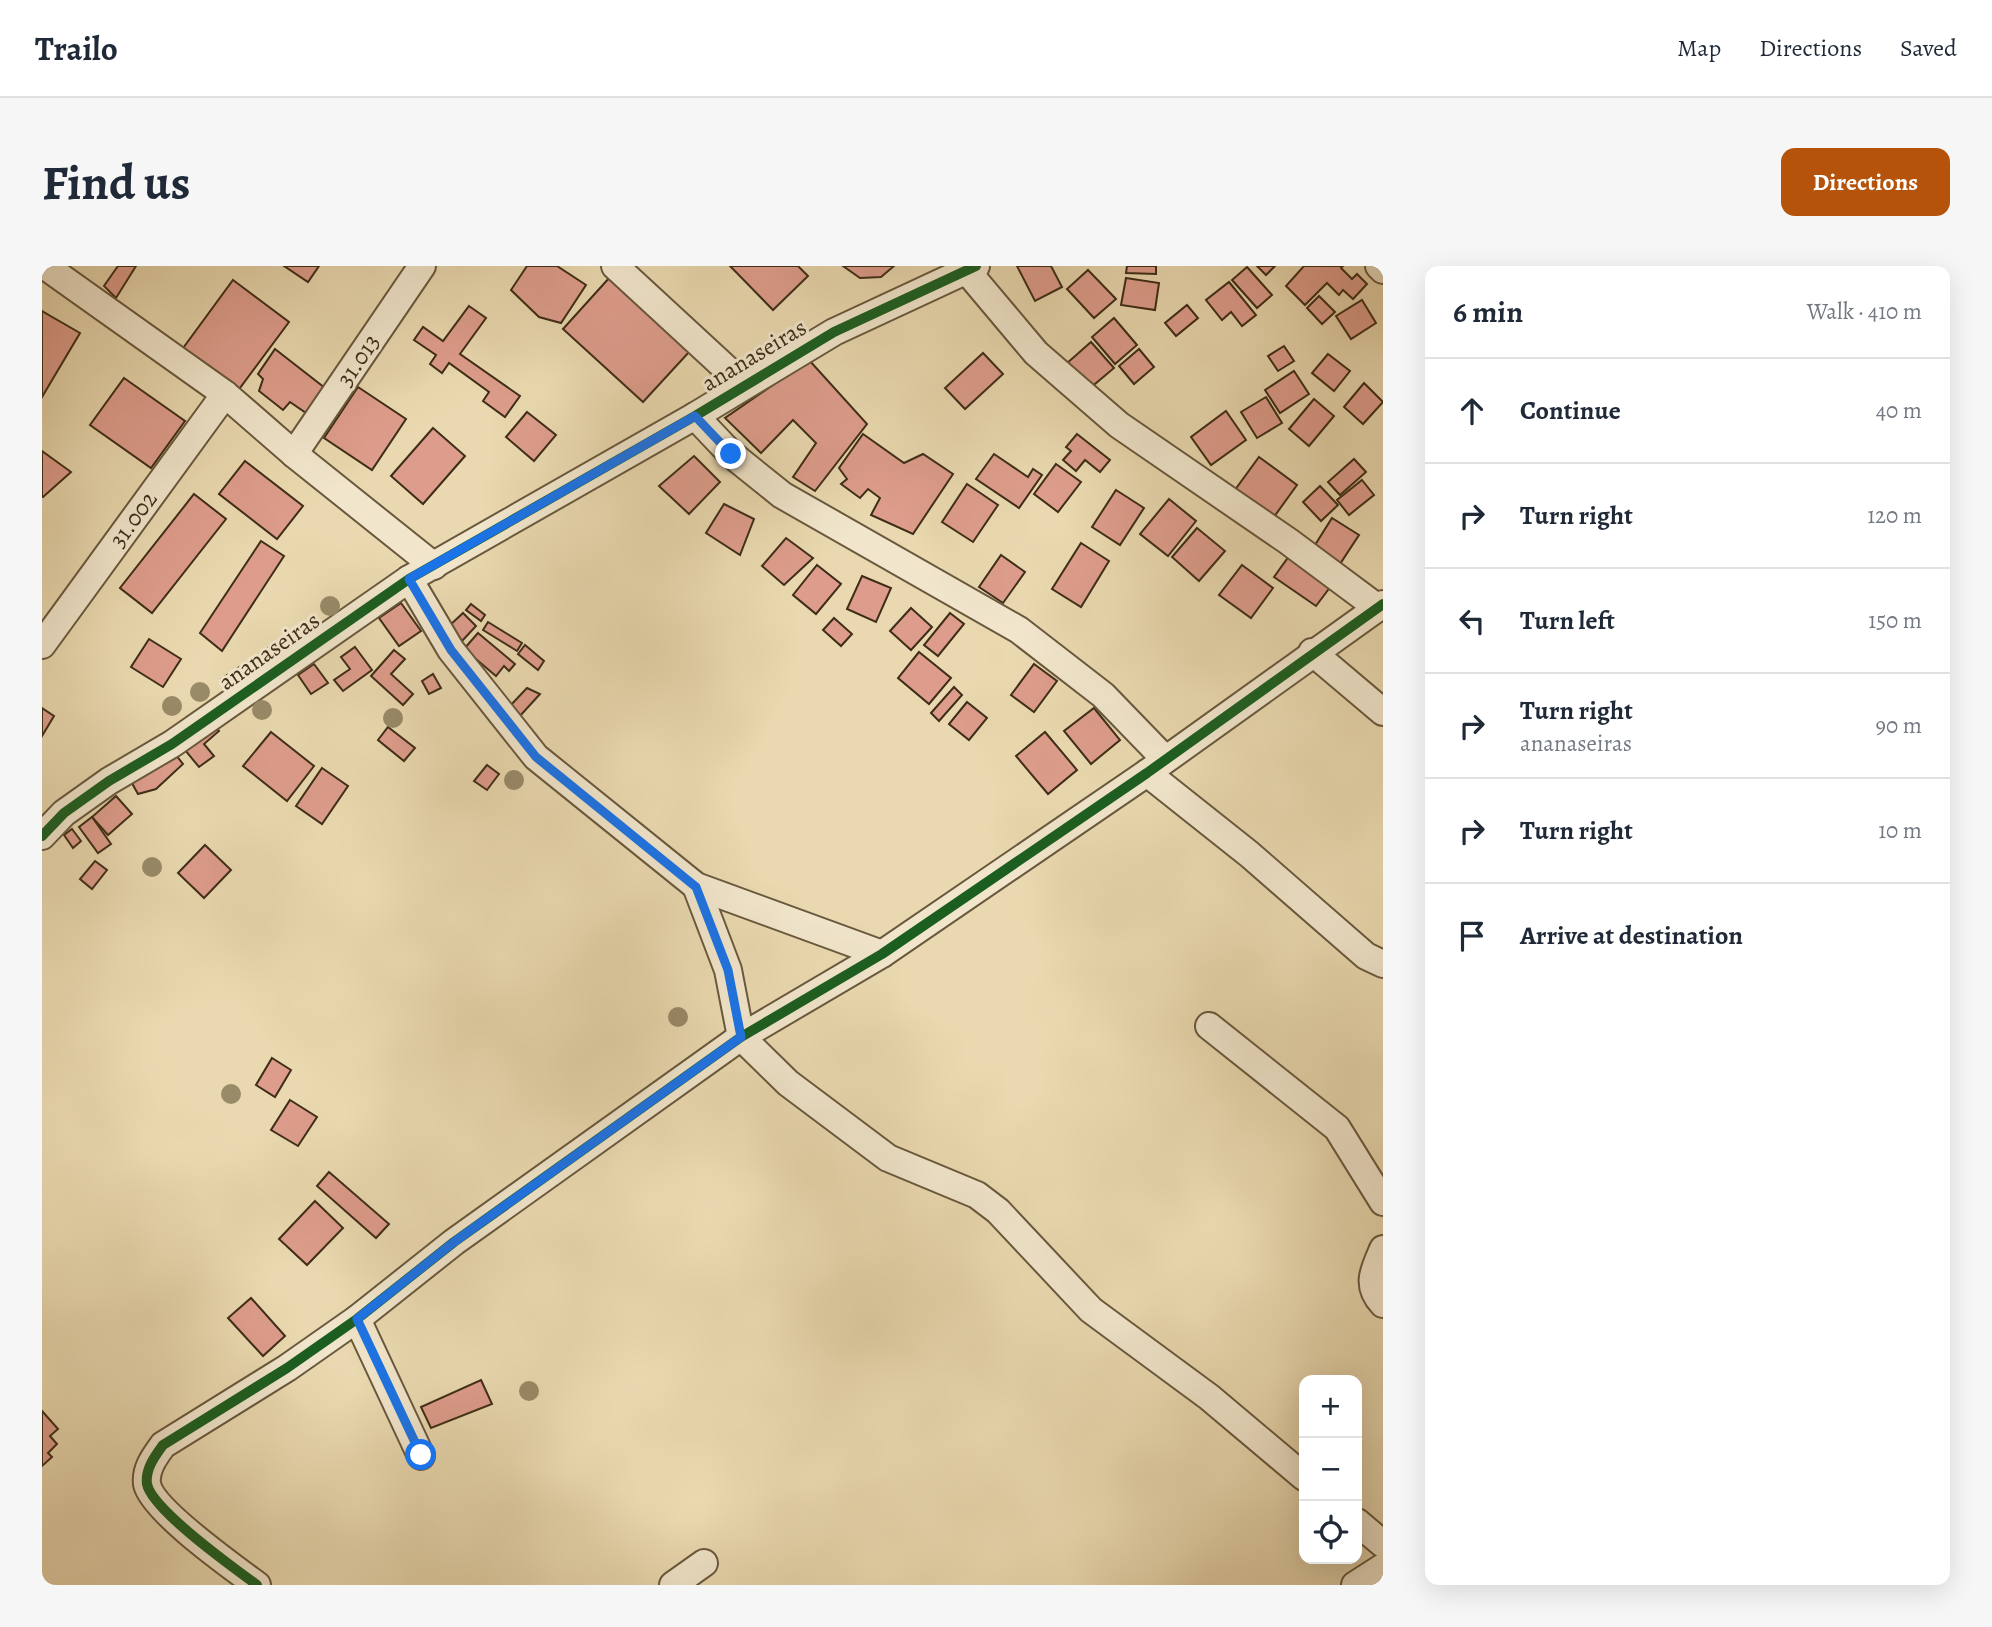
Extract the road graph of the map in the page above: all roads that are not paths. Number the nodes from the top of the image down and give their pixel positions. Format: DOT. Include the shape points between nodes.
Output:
graph roads {
  1 [pos="45,266"];
  2 [pos="422,266"];
  3 [pos="615,266"];
  4 [pos="1379,266"];
  5 [pos="972,269"];
  6 [pos="1383,270"];
  7 [pos="744,385"];
  8 [pos="225,394"];
  9 [pos="695,416"];
  10 [pos="294,454"];
  11 [pos="435,566"];
  12 [pos="409,579"];
  13 [pos="1380,606"];
  14 [pos="42,645"];
  15 [pos="1312,652"];
  16 [pos="1383,712"];
  17 [pos="1156,765"];
  18 [pos="42,836"];
  19 [pos="696,887"];
  20 [pos="882,954"];
  21 [pos="1383,964"];
  22 [pos="1209,1026"];
  23 [pos="741,1037"];
  24 [pos="1383,1202"];
  25 [pos="1383,1249"];
  26 [pos="1383,1304"];
  27 [pos="357,1319"];
  28 [pos="421,1455"];
  29 [pos="1299,1473"];
  30 [pos="1362,1526"];
  31 [pos="1383,1544"];
  32 [pos="704,1563"];
  33 [pos="1383,1567"];
  34 [pos="257,1585"];
  35 [pos="673,1585"];
  36 [pos="1355,1585"];
  1 -- 8 [label="street"];
  2 -- 10 [label="street, 31.013"];
  3 -- 7 [label="street"];
  4 -- 6 [label="street"];
  5 -- 7 [label="street, ananaseiras" via="834,332"];
  5 -- 13 [label="street" via="1036,353 1119,425"];
  7 -- 9 [label="street, ananaseiras"];
  8 -- 10 [label="street"];
  8 -- 14 [label="street, 31.002"];
  9 -- 11 [label="street, ananaseiras"];
  9 -- 17 [label="street" via="731,454 782,495 1019,630 1103,695"];
  10 -- 11 [label="street"];
  11 -- 12 [label="street, ananaseiras"];
  12 -- 18 [label="street, ananaseiras" via="172,744 98,789"];
  12 -- 19 [label="street" via="451,650 536,757"];
  13 -- 15 [label="street"];
  15 -- 16 [label="street"];
  15 -- 17 [label="street"];
  17 -- 20 [label="street"];
  17 -- 21 [label="street" via="1249,854 1366,956"];
  19 -- 20 [label="street"];
  19 -- 23 [label="street" via="728,970"];
  20 -- 23 [label="street"];
  22 -- 24 [label="street" via="1337,1128"];
  23 -- 27 [label="street" via="454,1242"];
  23 -- 29 [label="street" via="788,1083 888,1158 977,1195 998,1210 1091,1311 1209,1397"];
  25 -- 26 [label="street" via="1372,1286"];
  27 -- 28 [label="street"];
  27 -- 34 [label="street" via="163,1445 149,1464 147,1484 166,1511"];
  30 -- 31 [label="street"];
  32 -- 35 [label="street"];
  33 -- 36 [label="street"];
}
